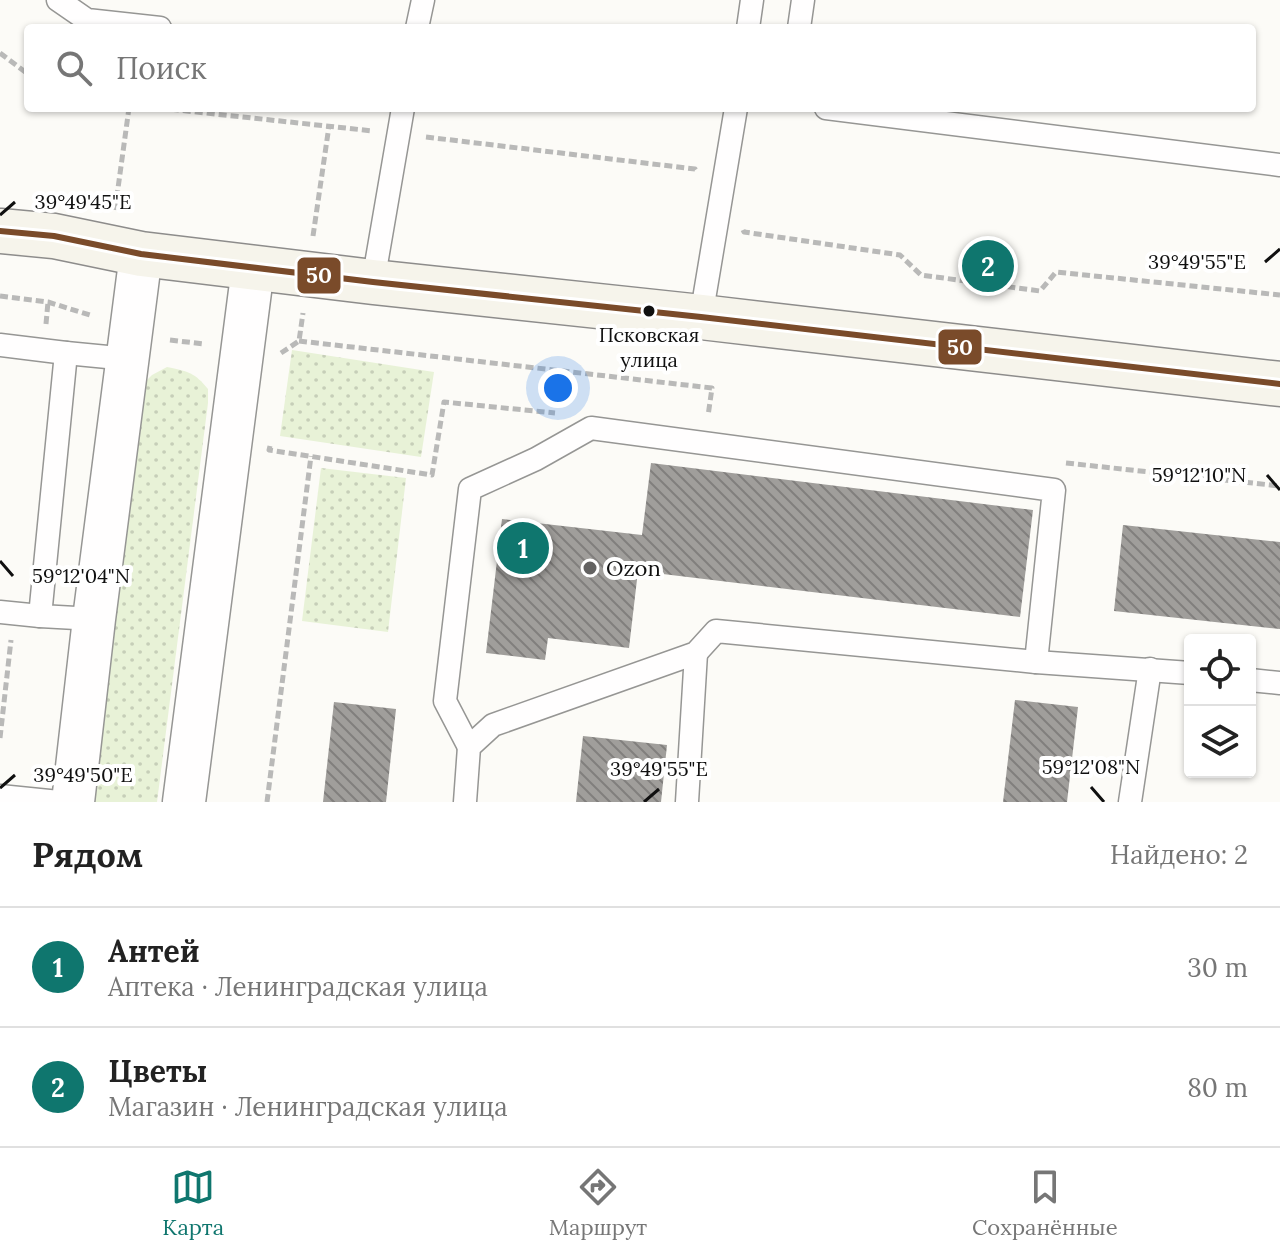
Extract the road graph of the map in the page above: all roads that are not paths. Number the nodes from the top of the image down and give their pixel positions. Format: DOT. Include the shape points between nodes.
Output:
graph roads {
  1 [pos="58,0"];
  2 [pos="423,0"];
  3 [pos="752,0"];
  4 [pos="803,0"];
  5 [pos="124,24"];
  6 [pos="418,24"];
  7 [pos="749,24"];
  8 [pos="800,24"];
  9 [pos="402,112"];
  10 [pos="735,112"];
  11 [pos="858,112"];
  12 [pos="1280,165"];
  13 [pos="0,209"];
  14 [pos="0,231"];
  15 [pos="54,236"];
  16 [pos="141,254"];
  17 [pos="253,268"];
  18 [pos="373,282"];
  19 [pos="701,317"];
  20 [pos="0,345"];
  21 [pos="66,353"];
  22 [pos="128,359"];
  23 [pos="1280,384"];
  24 [pos="0,612"];
  25 [pos="40,616"];
  26 [pos="94,619"];
  27 [pos="696,653"];
  28 [pos="1036,662"];
  29 [pos="1150,669"];
  30 [pos="1184,672"];
  31 [pos="1256,681"];
  32 [pos="1280,683"];
  33 [pos="469,747"];
  34 [pos="0,796"];
  35 [pos="59,802"];
  36 [pos="73,802"];
  37 [pos="184,802"];
  38 [pos="465,802"];
  39 [pos="687,802"];
  40 [pos="1130,802"];
  1 -- 5 [label="lane" via="87,20"];
  2 -- 6 [label="lane"];
  3 -- 7 [label="lane"];
  4 -- 8 [label="lane"];
  9 -- 18 [label="lane"];
  10 -- 19 [label="lane"];
  11 -- 12 [label="lane"];
  13 -- 15 [label="main road"];
  14 -- 15 [label="main road"];
  15 -- 16 [label="main road"];
  16 -- 17 [label="main road"];
  16 -- 22 [label="street"];
  17 -- 18 [label="main road"];
  17 -- 37 [label="street"];
  18 -- 19 [label="main road"];
  19 -- 23 [label="main road"];
  20 -- 21 [label="lane"];
  21 -- 22 [label="lane"];
  21 -- 25 [label="lane"];
  22 -- 26 [label="street"];
  24 -- 25 [label="lane"];
  25 -- 26 [label="lane"];
  26 -- 36 [label="street"];
  27 -- 28 [label="lane" via="716,631"];
  27 -- 33 [label="lane" via="493,725"];
  27 -- 39 [label="lane"];
  28 -- 29 [label="lane"];
  28 -- 33 [label="lane" via="1054,490 591,428 470,489 445,701"];
  29 -- 30 [label="lane"];
  29 -- 40 [label="lane"];
  31 -- 32 [label="lane"];
  33 -- 38 [label="lane"];
  34 -- 35 [label="lane"];
}
